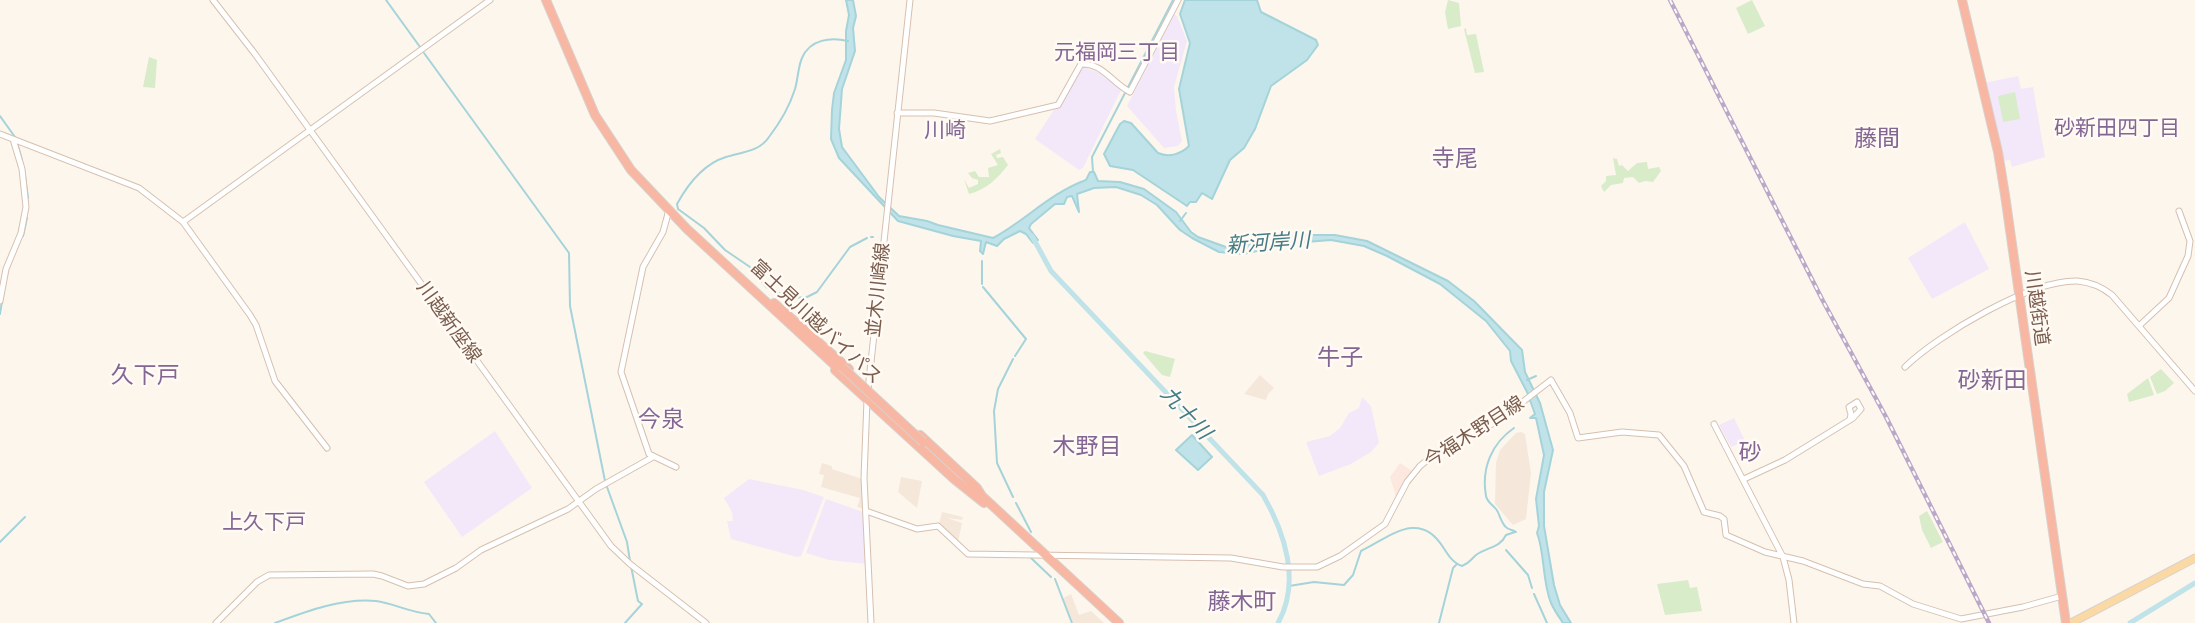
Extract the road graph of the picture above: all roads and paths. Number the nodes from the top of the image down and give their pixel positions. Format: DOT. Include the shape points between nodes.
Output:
graph roads {
  1 [pos="213,0"];
  2 [pos="489,0"];
  3 [pos="548,0"];
  4 [pos="910,0"];
  5 [pos="1178,0"];
  6 [pos="1962,0"];
  7 [pos="897,113"];
  8 [pos="311,131"];
  9 [pos="0,134"];
  10 [pos="15,140"];
  11 [pos="670,209"];
  12 [pos="2179,211"];
  13 [pos="183,222"];
  14 [pos="2020,295"];
  15 [pos="761,297"];
  16 [pos="0,301"];
  17 [pos="770,301"];
  18 [pos="2140,326"];
  19 [pos="1905,367"];
  20 [pos="841,369"];
  21 [pos="868,387"];
  22 [pos="2195,391"];
  23 [pos="867,399"];
  24 [pos="1850,420"];
  25 [pos="1714,424"];
  26 [pos="327,448"];
  27 [pos="653,457"];
  28 [pos="676,467"];
  29 [pos="1744,479"];
  30 [pos="983,500"];
  31 [pos="579,502"];
  32 [pos="866,511"];
  33 [pos="1043,555"];
  34 [pos="1783,556"];
  35 [pos="2195,558"];
  36 [pos="2062,596"];
  37 [pos="216,623"];
  38 [pos="706,623"];
  39 [pos="871,623"];
  40 [pos="1113,623"];
  41 [pos="1119,623"];
  42 [pos="1794,623"];
  43 [pos="2066,623"];
  44 [pos="2071,623"];
  1 -- 8 [label="street, 川越新座線"];
  2 -- 8 [label="street"];
  3 -- 11 [label="highway, 富士見川越バイパス" via="601,120"];
  4 -- 7 [label="street, 並木川崎線"];
  5 -- 7 [label="street" via="1130,92 1105,70 1083,63 1058,105 990,121"];
  6 -- 14 [label="highway, 川越街道" via="2000,163"];
  7 -- 21 [label="street, 並木川崎線"];
  8 -- 13 [label="street"];
  8 -- 31 [label="street, 川越新座線"];
  9 -- 10 [label="street"];
  10 -- 13 [label="street" via="137,186"];
  10 -- 16 [label="street" via="26,207"];
  11 -- 15 [label="highway, 富士見川越バイパス"];
  11 -- 17 [label="highway, 富士見川越バイパス"];
  11 -- 27 [label="street" via="643,267 621,372"];
  12 -- 18 [label="street" via="2190,241 2189,252 2169,298"];
  13 -- 26 [label="street" via="256,325 275,381"];
  14 -- 18 [label="street" via="2073,281 2088,283 2112,295"];
  14 -- 19 [label="street" via="1940,340"];
  14 -- 36 [label="highway, 川越街道"];
  15 -- 20 [label="highway, 富士見川越バイパス"];
  15 -- 23 [label="highway"];
  17 -- 20 [label="highway, 富士見川越バイパス"];
  17 -- 21 [label="highway"];
  18 -- 22 [label="street"];
  20 -- 30 [label="highway, 富士見川越バイパス, bridge"];
  21 -- 23 [label="street, 並木川崎線"];
  21 -- 30 [label="highway" via="962,473"];
  23 -- 30 [label="highway" via="961,486"];
  23 -- 32 [label="street, 並木川崎線"];
  24 -- 29 [label="street"];
  25 -- 29 [label="street"];
  27 -- 28 [label="street"];
  27 -- 31 [label="street"];
  29 -- 34 [label="street"];
  30 -- 33 [label="highway, 富士見川越バイパス"];
  31 -- 37 [label="street" via="420,586 373,574 274,574 257,582"];
  31 -- 38 [label="street, 川越新座線" via="619,555"];
  32 -- 33 [label="street, 今福木野目線" via="917,529 938,526 968,554"];
  32 -- 39 [label="street, 並木川崎線"];
  33 -- 34 [label="street, 今福木野目線" via="1231,558 1311,569 1332,561 1387,521 1407,482 1440,450 1498,421 1551,380 1578,438 1622,432 1659,435 1684,466 1705,514 1724,519 1726,535"];
  33 -- 40 [label="highway, 富士見川越バイパス"];
  33 -- 41 [label="highway, 富士見川越バイパス"];
  34 -- 36 [label="street, 今福木野目線" via="1880,586 1913,604 1961,619"];
  34 -- 42 [label="street"];
  35 -- 44 [label="main road"];
  36 -- 43 [label="highway, 川越街道"];
}
